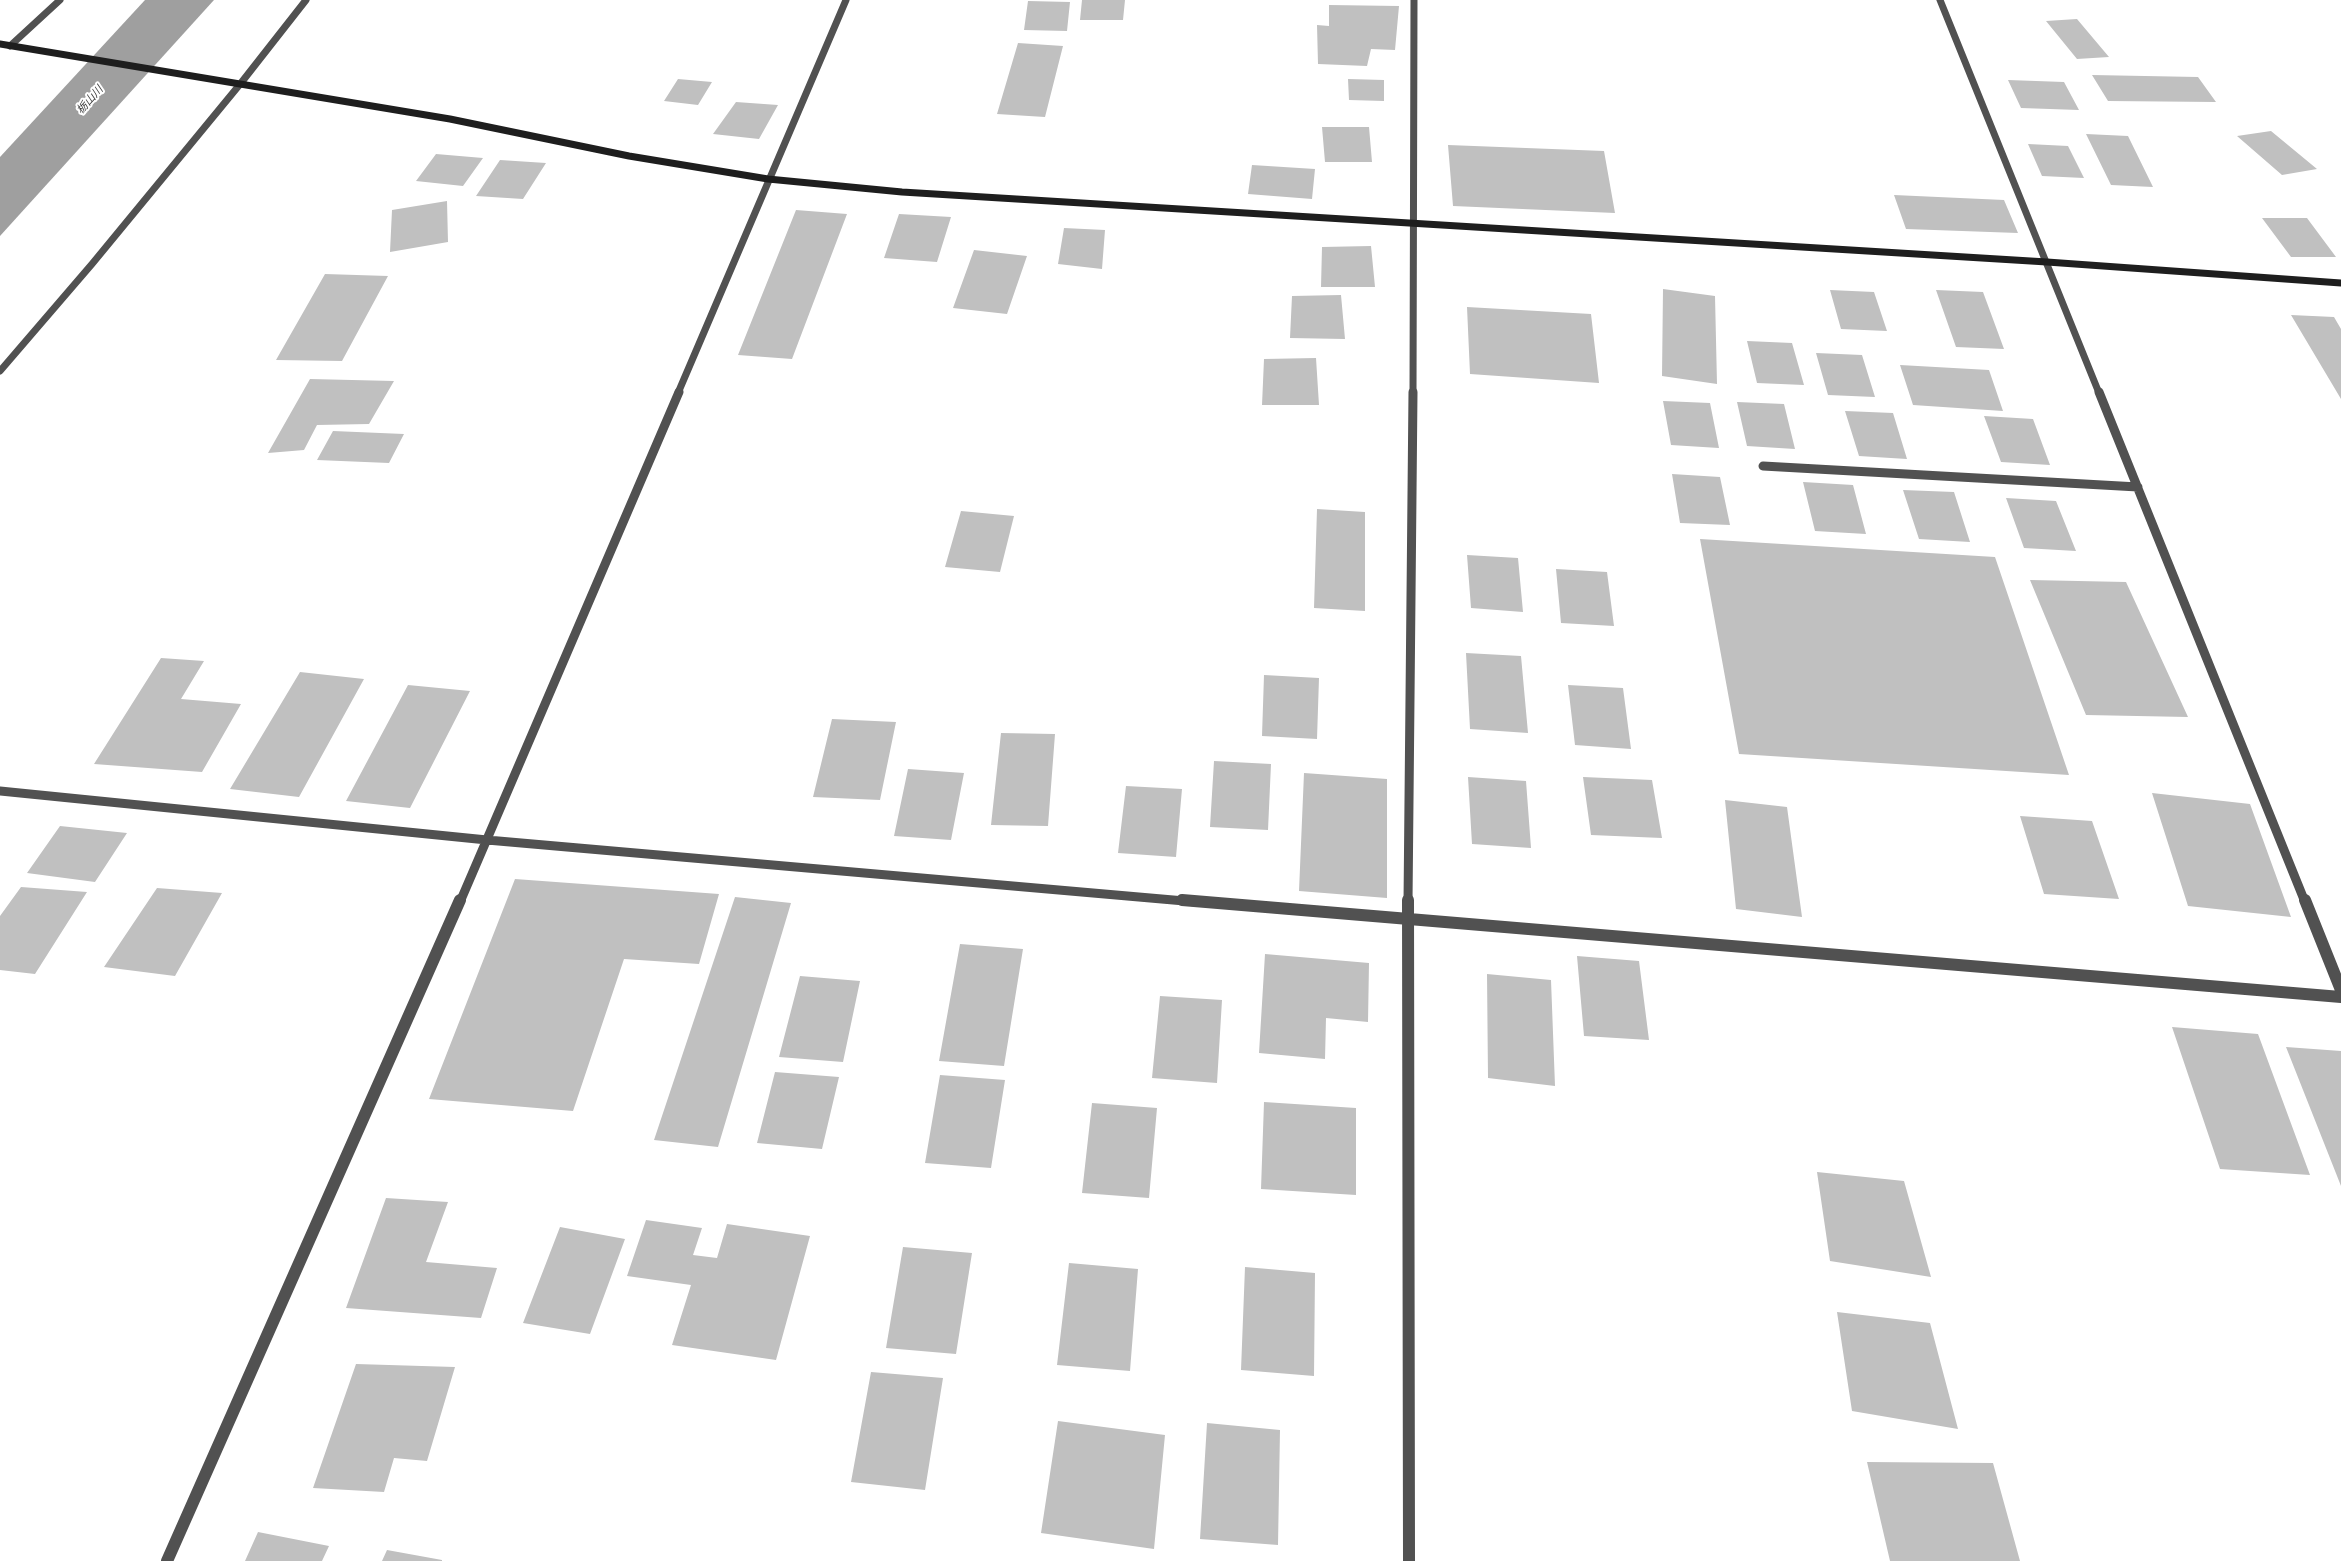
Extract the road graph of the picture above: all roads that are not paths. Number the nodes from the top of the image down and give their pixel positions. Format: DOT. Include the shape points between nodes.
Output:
graph roads {
  1 [pos="60,0"];
  2 [pos="306,0"];
  3 [pos="846,0"];
  4 [pos="1414,0"];
  5 [pos="1940,0"];
  6 [pos="0,44"];
  7 [pos="10,46"];
  8 [pos="241,83"];
  9 [pos="768,179"];
  10 [pos="1415,225"];
  11 [pos="2047,262"];
  12 [pos="2341,283"];
  13 [pos="0,371"];
  14 [pos="1763,466"];
  15 [pos="2138,487"];
  16 [pos="0,791"];
  17 [pos="487,840"];
  18 [pos="1408,920"];
  19 [pos="2341,990"];
  20 [pos="2341,996"];
  21 [pos="167,1561"];
  22 [pos="1409,1561"];
  1 -- 7 [label="street"];
  2 -- 8 [label="street"];
  3 -- 9 [label="street"];
  4 -- 10 [label="street"];
  5 -- 11 [label="street"];
  6 -- 7 [label="street"];
  7 -- 8 [label="street"];
  8 -- 9 [label="street"];
  8 -- 13 [label="street"];
  9 -- 10 [label="street" via="902,192"];
  9 -- 17 [label="street"];
  10 -- 11 [label="street"];
  10 -- 18 [label="street"];
  11 -- 12 [label="street"];
  11 -- 15 [label="street"];
  14 -- 15 [label="street"];
  15 -- 19 [label="street"];
  16 -- 17 [label="street"];
  17 -- 18 [label="street"];
  17 -- 21 [label="street"];
  18 -- 20 [label="street"];
  18 -- 22 [label="street"];
}
